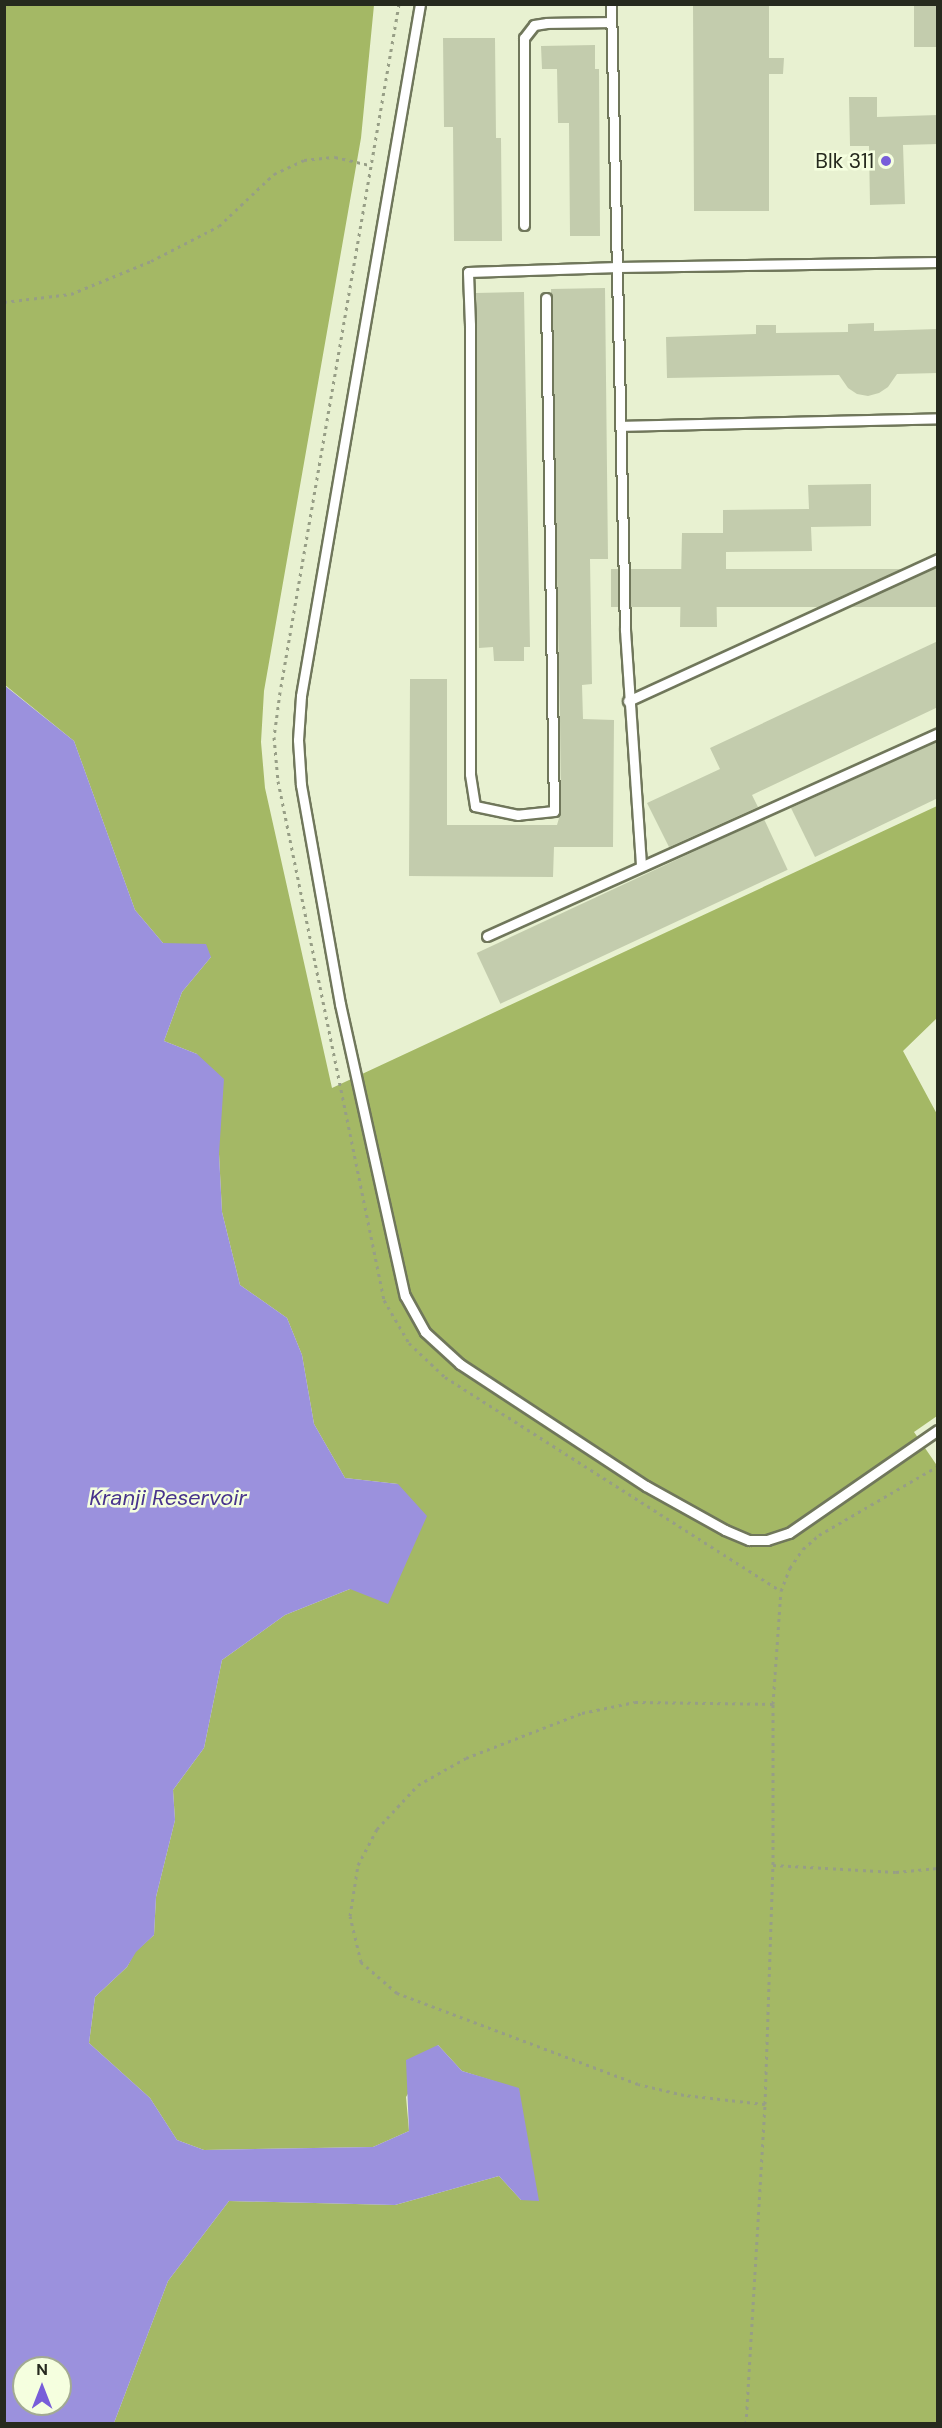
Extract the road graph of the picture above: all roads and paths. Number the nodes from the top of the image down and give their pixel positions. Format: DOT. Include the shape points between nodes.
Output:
graph roads {
  1 [pos="399,4"];
  2 [pos="420,4"];
  3 [pos="611,4"];
  4 [pos="611,22"];
  5 [pos="370,165"];
  6 [pos="524,225"];
  7 [pos="938,262"];
  8 [pos="618,267"];
  9 [pos="546,298"];
  10 [pos="4,302"];
  11 [pos="938,418"];
  12 [pos="621,426"];
  13 [pos="938,559"];
  14 [pos="628,701"];
  15 [pos="938,733"];
  16 [pos="641,864"];
  17 [pos="488,936"];
  18 [pos="938,1430"];
  19 [pos="938,1466"];
  20 [pos="780,1591"];
  21 [pos="773,1704"];
  22 [pos="773,1865"];
  23 [pos="938,1868"];
  24 [pos="765,2104"];
  25 [pos="746,2424"];
  1 -- 5 [label="path"];
  2 -- 18 [label="lane" via="301,696 298,740 300,785 340,1004 405,1296 425,1332 460,1364 646,1486 748,1540 767,1540 789,1533"];
  3 -- 4 [label="lane"];
  4 -- 6 [label="lane" via="534,25 524,38"];
  4 -- 8 [label="lane"];
  5 -- 10 [label="path" via="334,157 304,160 274,174 219,226 151,261 71,294"];
  5 -- 20 [label="path" via="274,737 278,781 384,1300 409,1343 446,1377"];
  7 -- 8 [label="lane"];
  8 -- 9 [label="lane" via="468,272 470,774 475,806 518,815 554,810"];
  8 -- 12 [label="lane"];
  11 -- 12 [label="lane"];
  12 -- 14 [label="lane"];
  13 -- 14 [label="lane"];
  14 -- 16 [label="lane"];
  15 -- 16 [label="lane"];
  16 -- 17 [label="lane"];
  19 -- 20 [label="path" via="819,1534 790,1568"];
  20 -- 21 [label="path"];
  21 -- 22 [label="path"];
  21 -- 24 [label="path" via="635,1702 582,1713 466,1758 418,1785 377,1829 358,1865 350,1916 361,1962 397,1993 638,2084 684,2095"];
  22 -- 23 [label="path" via="896,1872"];
  22 -- 24 [label="path"];
  24 -- 25 [label="path"];
}
